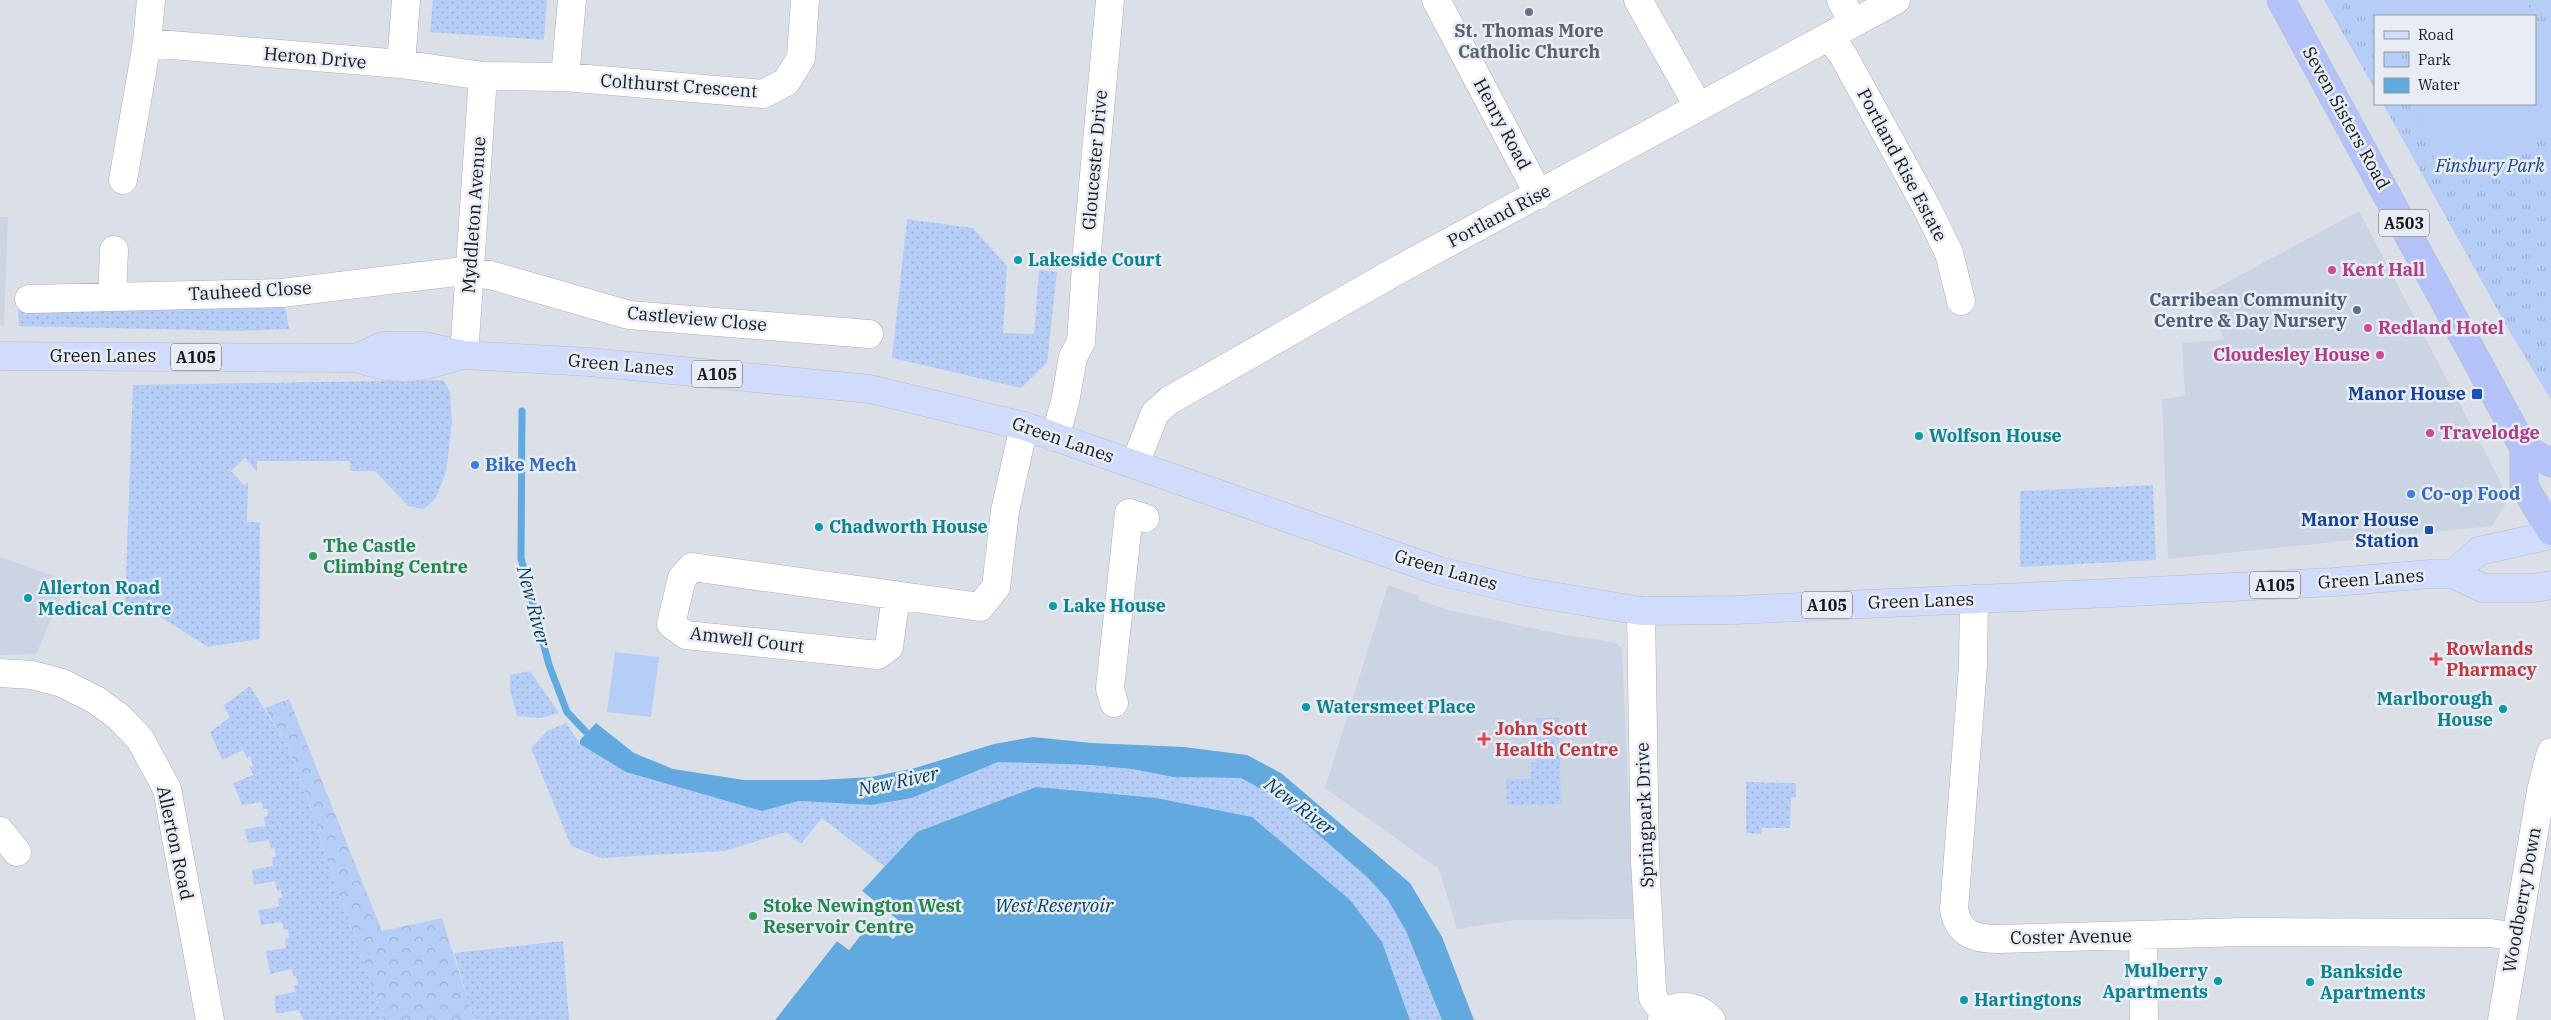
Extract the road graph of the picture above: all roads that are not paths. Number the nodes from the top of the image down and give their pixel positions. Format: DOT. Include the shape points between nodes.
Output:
graph roads {
  1 [pos="151,0"];
  2 [pos="406,0"];
  3 [pos="572,0"];
  4 [pos="805,0"];
  5 [pos="1110,0"];
  6 [pos="1436,0"];
  7 [pos="1638,0"];
  8 [pos="1896,0"];
  9 [pos="2281,0"];
  10 [pos="1847,12"];
  11 [pos="1828,37"];
  12 [pos="147,43"];
  13 [pos="401,64"];
  14 [pos="483,76"];
  15 [pos="565,77"];
  16 [pos="1698,106"];
  17 [pos="123,180"];
  18 [pos="1540,195"];
  19 [pos="114,250"];
  20 [pos="471,272"];
  21 [pos="112,296"];
  22 [pos="29,298"];
  23 [pos="1961,301"];
  24 [pos="869,334"];
  25 [pos="464,355"];
  26 [pos="0,356"];
  27 [pos="1024,426"];
  28 [pos="1055,437"];
  29 [pos="2524,448"];
  30 [pos="2551,463"];
  31 [pos="1135,464"];
  32 [pos="1145,518"];
  33 [pos="2551,531"];
  34 [pos="2551,535"];
  35 [pos="2453,574"];
  36 [pos="2551,586"];
  37 [pos="896,596"];
  38 [pos="1974,599"];
  39 [pos="1641,611"];
  40 [pos="0,673"];
  41 [pos="1114,703"];
  42 [pos="2551,752"];
  43 [pos="0,831"];
  44 [pos="18,852"];
  45 [pos="2144,935"];
  46 [pos="2515,937"];
  47 [pos="1664,1017"];
  48 [pos="210,1020"];
  49 [pos="1711,1020"];
  50 [pos="2144,1020"];
  51 [pos="2502,1020"];
  1 -- 12 [label="street"];
  2 -- 13 [label="street"];
  3 -- 15 [label="street"];
  4 -- 15 [label="street, Colthurst Crescent" via="801,58 786,82 763,94"];
  5 -- 28 [label="street, Gloucester Drive" via="1081,342 1073,357"];
  6 -- 18 [label="street, Henry Road"];
  7 -- 16 [label="street"];
  8 -- 10 [label="street, Portland Rise"];
  9 -- 29 [label="highway, Seven Sisters Road / A503"];
  10 -- 11 [label="street, Portland Rise"];
  11 -- 16 [label="street, Portland Rise"];
  11 -- 23 [label="street, Portland Rise Estate" via="1843,55 1928,210 1949,253"];
  12 -- 13 [label="street, Heron Drive"];
  12 -- 17 [label="street"];
  13 -- 14 [label="street, Heron Drive"];
  14 -- 15 [label="street, Colthurst Crescent"];
  14 -- 20 [label="street, Myddleton Avenue"];
  16 -- 18 [label="street, Portland Rise"];
  18 -- 31 [label="street, Portland Rise" via="1396,271 1170,400 1155,413"];
  19 -- 21 [label="street"];
  20 -- 21 [label="street, Tauheed Close" via="282,293"];
  20 -- 24 [label="street, Castleview Close" via="629,315"];
  20 -- 25 [label="street, Myddleton Avenue"];
  21 -- 22 [label="street, Tauheed Close"];
  25 -- 26 [label="main road, Green Lanes / A105" via="424,346 384,346 356,358"];
  25 -- 27 [label="main road, Green Lanes / A105" via="590,362 870,389"];
  27 -- 28 [label="main road, Green Lanes / A105"];
  27 -- 37 [label="street, Amwell Court" via="1005,511 996,587 980,607"];
  28 -- 31 [label="main road, Green Lanes / A105"];
  29 -- 30 [label="highway"];
  29 -- 33 [label="highway, Seven Sisters Road / A503" via="2524,486"];
  31 -- 39 [label="main road, Green Lanes / A105" via="1439,571 1528,592"];
  32 -- 41 [label="street" via="1129,513 1110,688"];
  34 -- 35 [label="main road" via="2479,551"];
  35 -- 36 [label="main road, Green Lanes / A105" via="2483,588"];
  35 -- 38 [label="main road, Green Lanes / A105"];
  37 -- 37 [label="street, Amwell Court" via="692,567 682,578 671,624 686,635 878,655 889,647"];
  38 -- 39 [label="main road, Green Lanes / A105"];
  38 -- 45 [label="street, Coster Avenue" via="1973,666 1954,908 1956,920 1970,935 1981,939"];
  39 -- 47 [label="street, Springpark Drive" via="1645,860 1652,989 1653,998"];
  40 -- 48 [label="street, Allerton Road" via="32,675 62,683 96,700 119,717 140,739 167,789"];
  42 -- 46 [label="street, Woodberry Down"];
  43 -- 44 [label="street"];
  45 -- 46 [label="street, Coster Avenue" via="2491,933"];
  45 -- 50 [label="street"];
  46 -- 51 [label="street, Woodberry Down"];
  47 -- 49 [label="street, Springpark Drive" via="1675,1008 1686,1007 1703,1012"];
}
